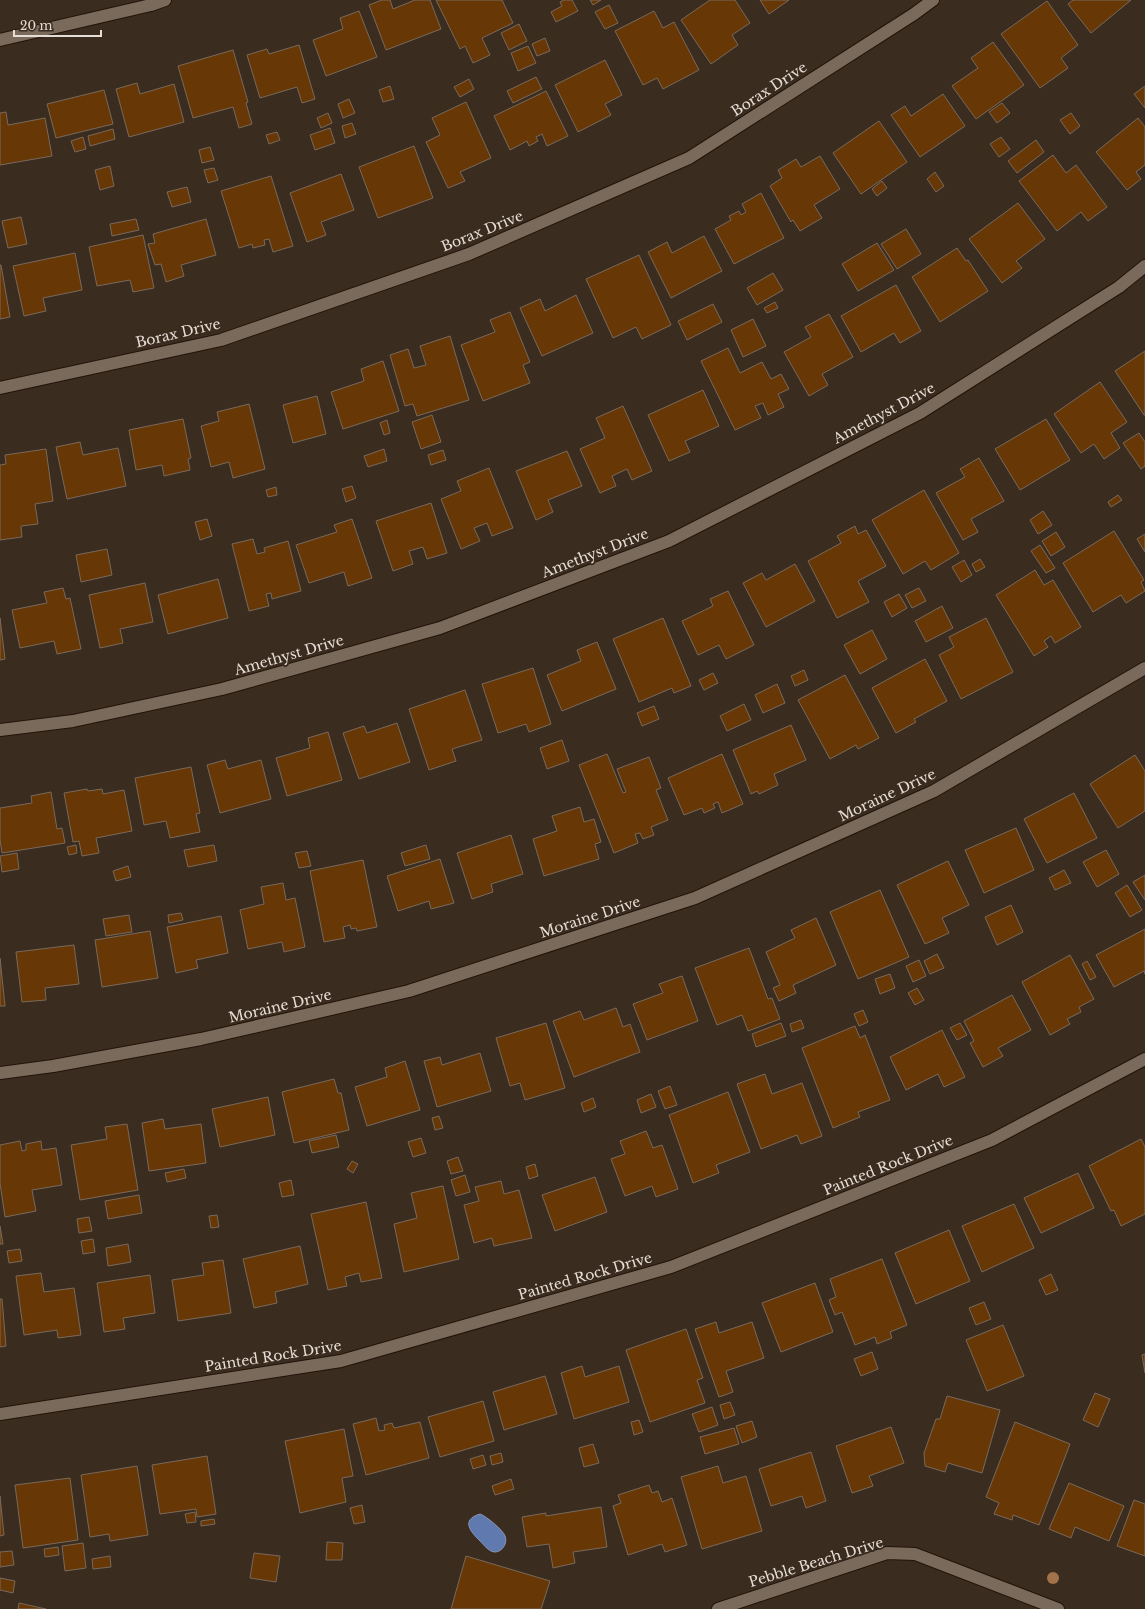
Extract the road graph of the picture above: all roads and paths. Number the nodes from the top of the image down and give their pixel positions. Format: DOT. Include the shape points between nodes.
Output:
graph roads {
  1 [pos="165,0"];
  2 [pos="933,0"];
  3 [pos="0,40"];
  4 [pos="1145,266"];
  5 [pos="0,388"];
  6 [pos="1145,668"];
  7 [pos="0,730"];
  8 [pos="1145,1059"];
  9 [pos="0,1073"];
  10 [pos="0,1414"];
  11 [pos="718,1609"];
  12 [pos="1058,1609"];
  1 -- 3 [label="street"];
  2 -- 5 [label="street, Borax Drive" via="689,158 469,254 221,340"];
  4 -- 7 [label="street, Amethyst Drive" via="1119,287 920,413 669,541 440,628 222,689 73,721"];
  6 -- 9 [label="street, Moraine Drive" via="934,791 695,898 409,992 201,1039"];
  8 -- 10 [label="street, Painted Rock Drive" via="992,1140 671,1267 341,1361"];
  11 -- 12 [label="street, Pebble Beach Drive" via="886,1553 916,1554"];
}
